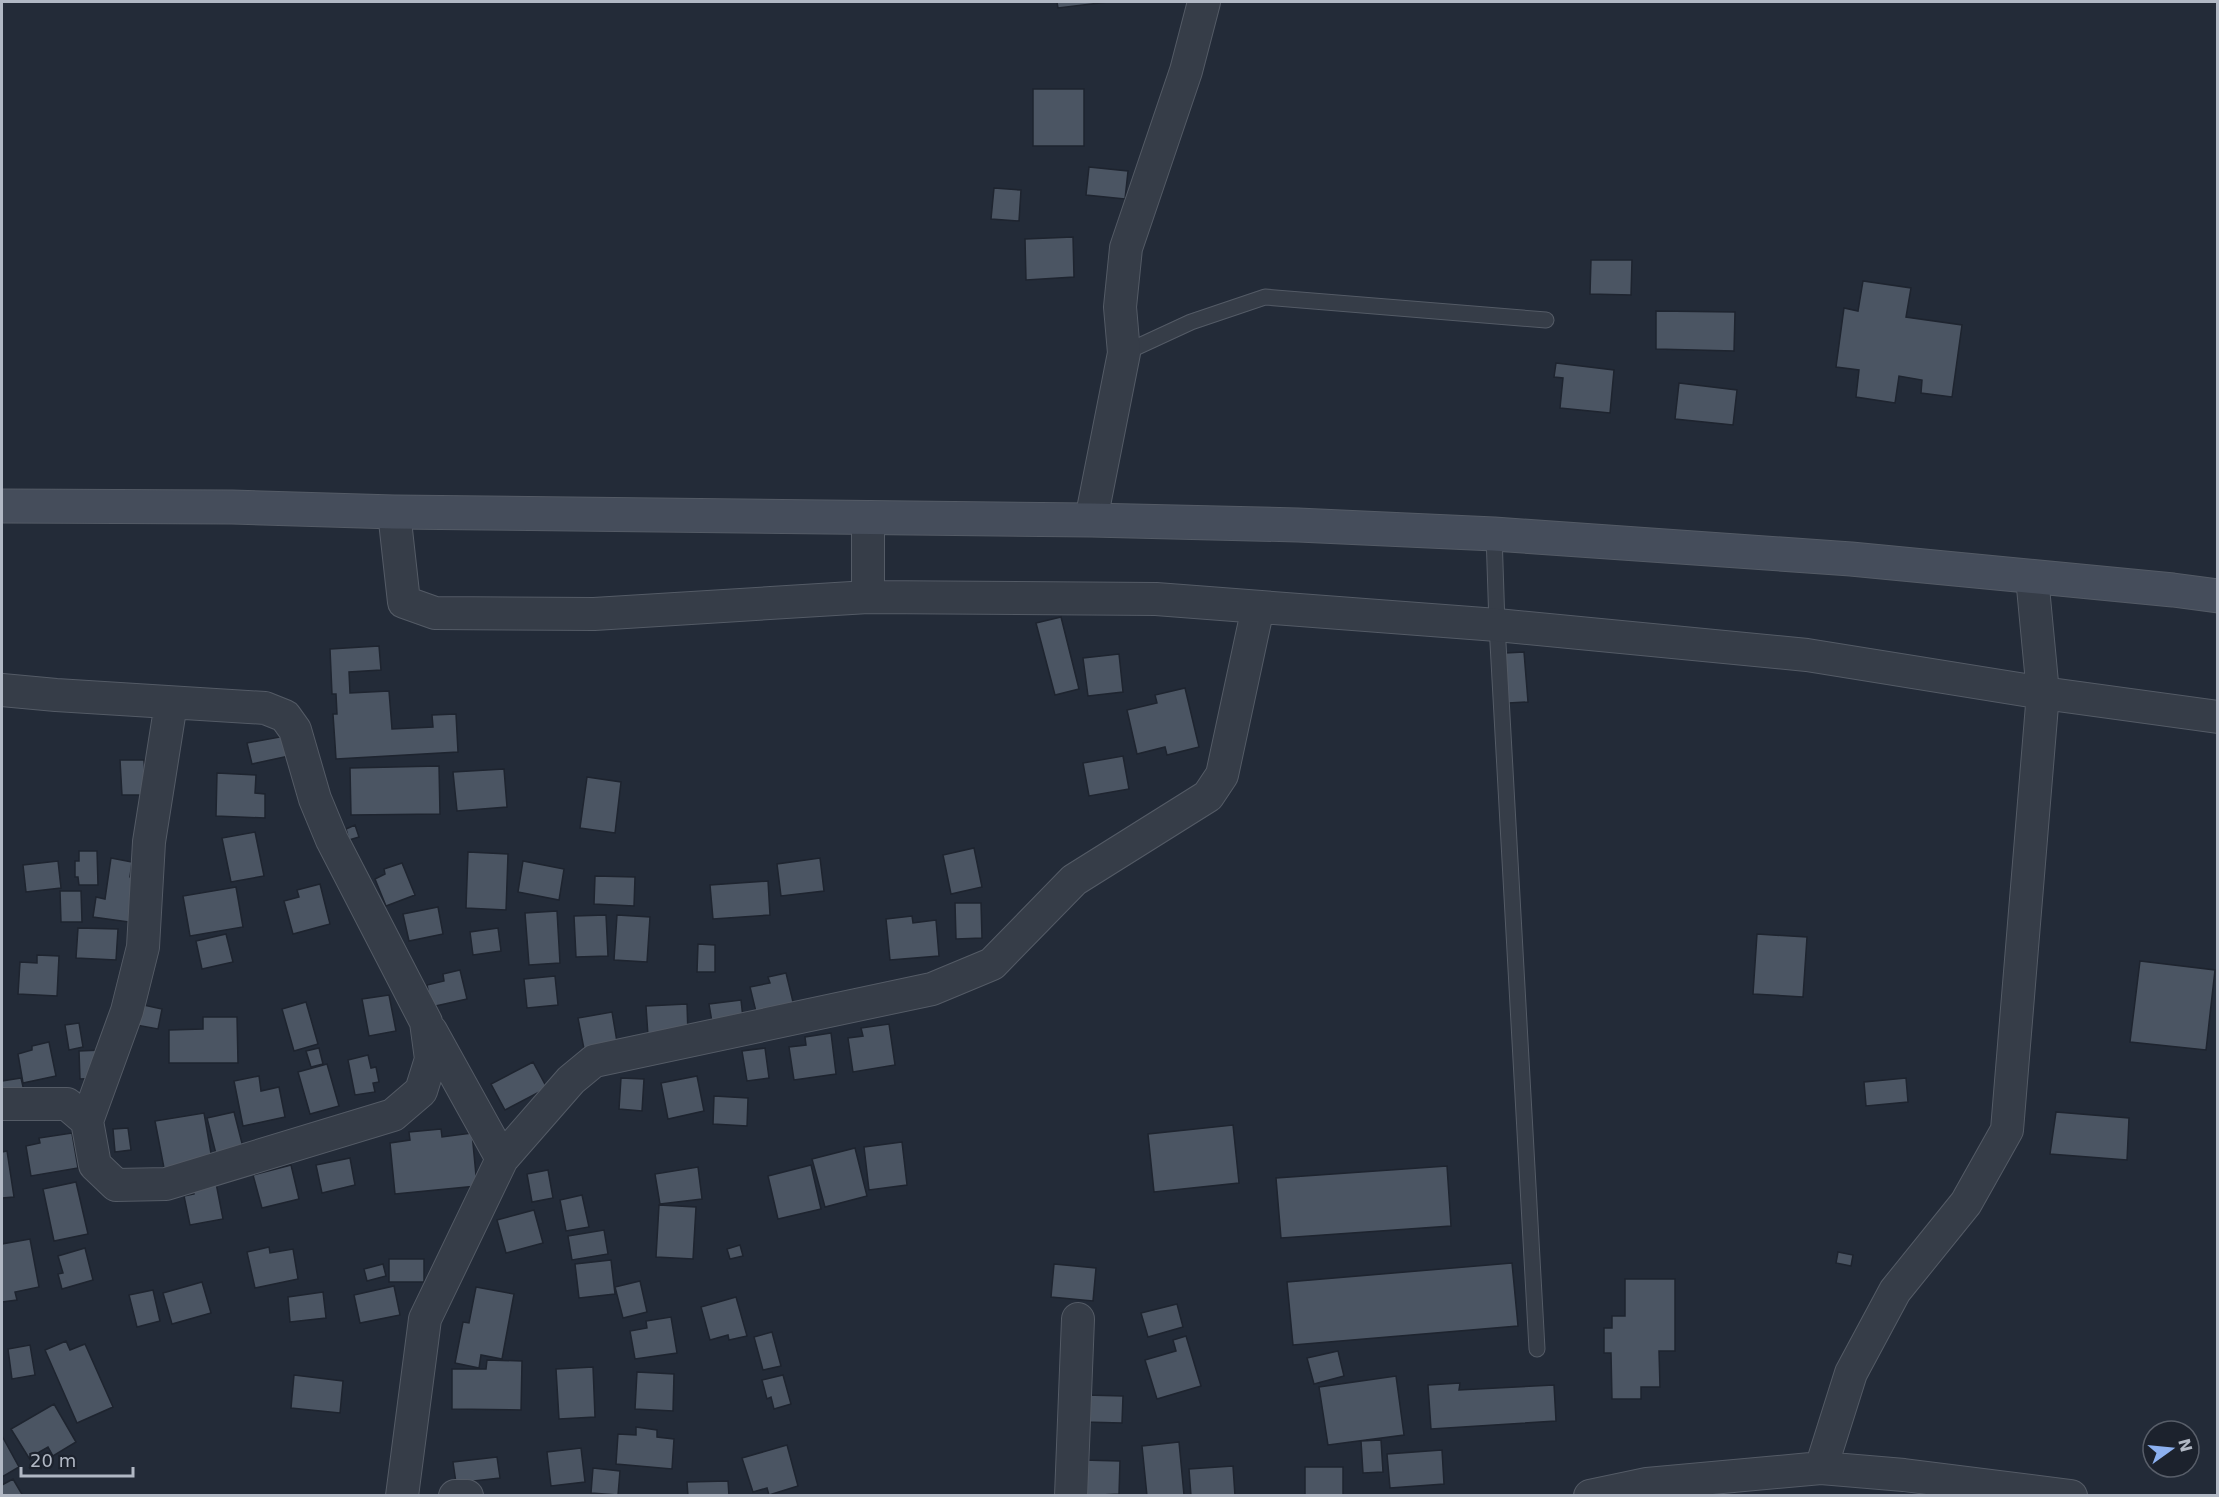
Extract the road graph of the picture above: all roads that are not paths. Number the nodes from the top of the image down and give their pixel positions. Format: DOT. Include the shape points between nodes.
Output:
graph roads {
  1 [pos="1203,2"];
  2 [pos="1546,320"];
  3 [pos="1124,353"];
  4 [pos="2,506"];
  5 [pos="394,512"];
  6 [pos="868,517"];
  7 [pos="1091,520"];
  8 [pos="1494,534"];
  9 [pos="2031,577"];
  10 [pos="2217,596"];
  11 [pos="868,597"];
  12 [pos="1258,607"];
  13 [pos="1497,625"];
  14 [pos="2,690"];
  15 [pos="2043,693"];
  16 [pos="171,703"];
  17 [pos="2217,717"];
  18 [pos="426,1022"];
  19 [pos="2,1104"];
  20 [pos="87,1121"];
  21 [pos="502,1159"];
  22 [pos="1078,1319"];
  23 [pos="1537,1349"];
  24 [pos="1821,1468"];
  25 [pos="1902,1486"];
  26 [pos="402,1496"];
  27 [pos="455,1496"];
  28 [pos="466,1496"];
  29 [pos="1071,1496"];
  30 [pos="1590,1496"];
  31 [pos="2072,1496"];
  1 -- 3 [label="street" via="1186,71 1126,248 1120,306"];
  2 -- 3 [label="lane" via="1265,297 1191,322"];
  3 -- 7 [label="street"];
  4 -- 5 [label="main road"];
  5 -- 6 [label="main road"];
  5 -- 11 [label="street" via="404,602 435,613 594,614"];
  6 -- 7 [label="main road"];
  6 -- 11 [label="street"];
  7 -- 8 [label="main road"];
  8 -- 9 [label="main road"];
  8 -- 13 [label="lane"];
  9 -- 10 [label="main road"];
  9 -- 15 [label="street"];
  11 -- 12 [label="street" via="1156,599"];
  12 -- 13 [label="street"];
  12 -- 21 [label="street" via="1222,775 1208,796 1074,880 992,964 932,989 594,1061 572,1080"];
  13 -- 15 [label="street" via="1807,655"];
  13 -- 23 [label="lane"];
  14 -- 16 [label="street"];
  15 -- 17 [label="street"];
  15 -- 24 [label="street" via="2007,1130 1966,1203 1895,1291 1851,1373"];
  16 -- 18 [label="street" via="265,708 285,716 295,730 315,800 332,840"];
  16 -- 20 [label="street" via="149,842 143,947 127,1011"];
  18 -- 20 [label="street" via="431,1059 421,1090 393,1115 166,1184 116,1185 95,1165"];
  18 -- 21 [label="street"];
  19 -- 20 [label="street" via="67,1104"];
  21 -- 26 [label="street" via="425,1319"];
  22 -- 29 [label="street"];
  24 -- 25 [label="street"];
  24 -- 30 [label="street" via="1647,1484"];
  25 -- 31 [label="street"];
  27 -- 28 [label="street"];
}
